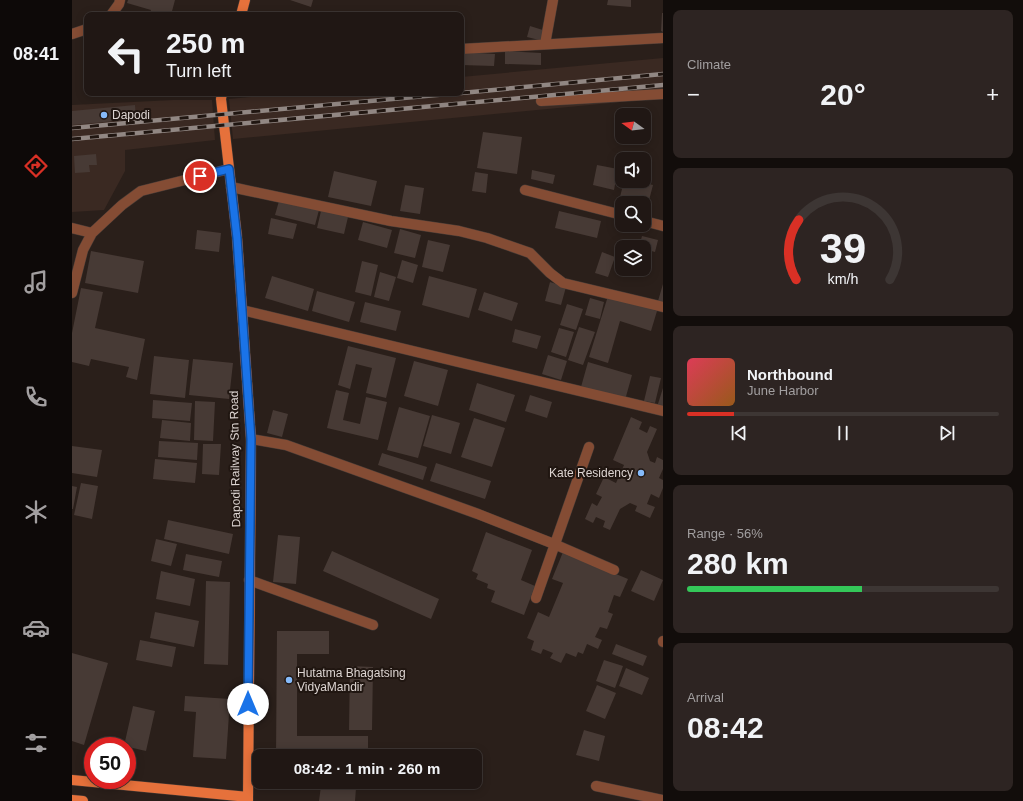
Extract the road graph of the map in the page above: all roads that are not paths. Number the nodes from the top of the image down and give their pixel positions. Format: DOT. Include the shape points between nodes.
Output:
graph roads {
  1 [pos="120,0"];
  2 [pos="245,0"];
  3 [pos="553,0"];
  4 [pos="113,12"];
  5 [pos="242,12"];
  6 [pos="84,30"];
  7 [pos="72,34"];
  8 [pos="663,38"];
  9 [pos="545,44"];
  10 [pos="464,49"];
  11 [pos="663,94"];
  12 [pos="222,96"];
  13 [pos="541,101"];
  14 [pos="229,169"];
  15 [pos="231,187"];
  16 [pos="525,190"];
  17 [pos="615,213"];
  18 [pos="651,223"];
  19 [pos="663,226"];
  20 [pos="72,228"];
  21 [pos="92,233"];
  22 [pos="72,294"];
  23 [pos="663,307"];
  24 [pos="242,310"];
  25 [pos="663,411"];
  26 [pos="251,439"];
  27 [pos="589,447"];
  28 [pos="554,544"];
  29 [pos="614,570"];
  30 [pos="249,580"];
  31 [pos="536,598"];
  32 [pos="373,625"];
  33 [pos="72,780"];
  34 [pos="596,786"];
  35 [pos="248,799"];
  36 [pos="72,800"];
  37 [pos="663,800"];
  38 [pos="83,801"];
  1 -- 4 [label="street"];
  2 -- 5 [label="main road"];
  3 -- 9 [label="street"];
  6 -- 7 [label="street"];
  8 -- 9 [label="street"];
  9 -- 10 [label="street"];
  11 -- 13 [label="street"];
  12 -- 14 [label="main road, Dapodi Railway Stn Road"];
  14 -- 15 [label="main road, Dapodi Railway Stn Road"];
  14 -- 21 [label="street" via="141,190"];
  15 -- 23 [label="street" via="391,221 459,231 487,238 530,253 563,283"];
  15 -- 24 [label="main road, Dapodi Railway Stn Road"];
  16 -- 17 [label="street"];
  18 -- 19 [label="street"];
  20 -- 21 [label="street"];
  21 -- 22 [label="street" via="83,250"];
  24 -- 25 [label="street"];
  24 -- 26 [label="main road, Dapodi Railway Stn Road"];
  26 -- 28 [label="street" via="286,446 478,514"];
  26 -- 30 [label="main road, Dapodi Railway Stn Road"];
  27 -- 28 [label="street"];
  28 -- 29 [label="street"];
  28 -- 31 [label="street"];
  30 -- 32 [label="street"];
  30 -- 35 [label="main road, Dapodi Railway Stn Road"];
  33 -- 35 [label="main road"];
  34 -- 37 [label="street"];
  36 -- 38 [label="main road"];
}
